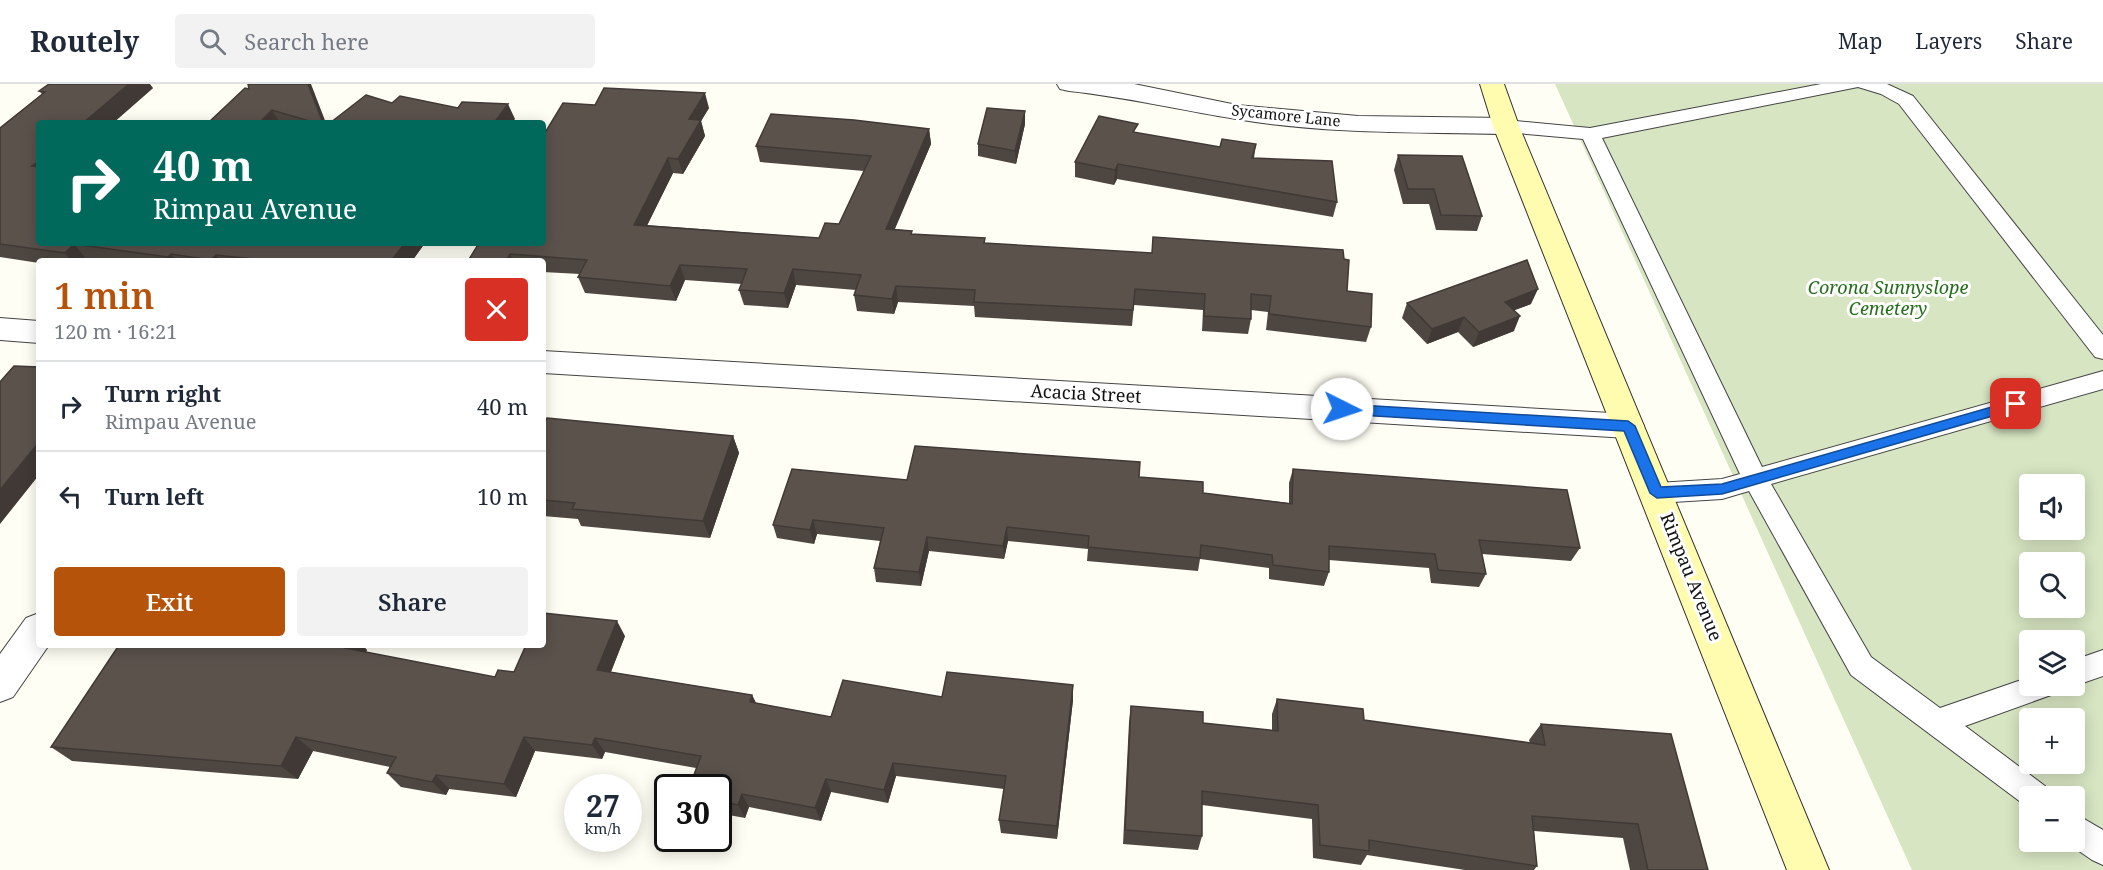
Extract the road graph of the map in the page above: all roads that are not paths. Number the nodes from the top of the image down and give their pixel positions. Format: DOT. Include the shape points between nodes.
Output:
graph roads {
  1 [pos="1069,84"];
  2 [pos="1492,84"];
  3 [pos="1851,84"];
  4 [pos="1866,84"];
  5 [pos="1506,126"];
  6 [pos="1590,134"];
  7 [pos="0,329"];
  8 [pos="36,332"];
  9 [pos="2103,351"];
  10 [pos="546,362"];
  11 [pos="2103,380"];
  12 [pos="1628,426"];
  13 [pos="1755,479"];
  14 [pos="1657,493"];
  15 [pos="36,633"];
  16 [pos="2103,663"];
  17 [pos="2085,669"];
  18 [pos="0,685"];
  19 [pos="2019,694"];
  20 [pos="1937,723"];
  21 [pos="2021,786"];
  22 [pos="2085,836"];
  23 [pos="2103,849"];
  24 [pos="1808,870"];
  1 -- 5 [label="street, Sycamore Lane" via="1122,89 1237,112 1347,123"];
  2 -- 5 [label="main road, Rimpau Avenue"];
  3 -- 6 [label="lane"];
  4 -- 9 [label="lane" via="1906,100"];
  5 -- 6 [label="lane"];
  5 -- 12 [label="main road, Rimpau Avenue"];
  6 -- 13 [label="lane"];
  7 -- 8 [label="street"];
  10 -- 12 [label="street, Acacia Street"];
  11 -- 13 [label="lane"];
  12 -- 14 [label="main road, Rimpau Avenue"];
  13 -- 14 [label="lane" via="1722,489"];
  13 -- 20 [label="lane" via="1861,666"];
  14 -- 24 [label="main road, Rimpau Avenue"];
  15 -- 18 [label="street"];
  16 -- 17 [label="lane"];
  19 -- 20 [label="lane"];
  20 -- 21 [label="lane"];
  22 -- 23 [label="lane"];
}
